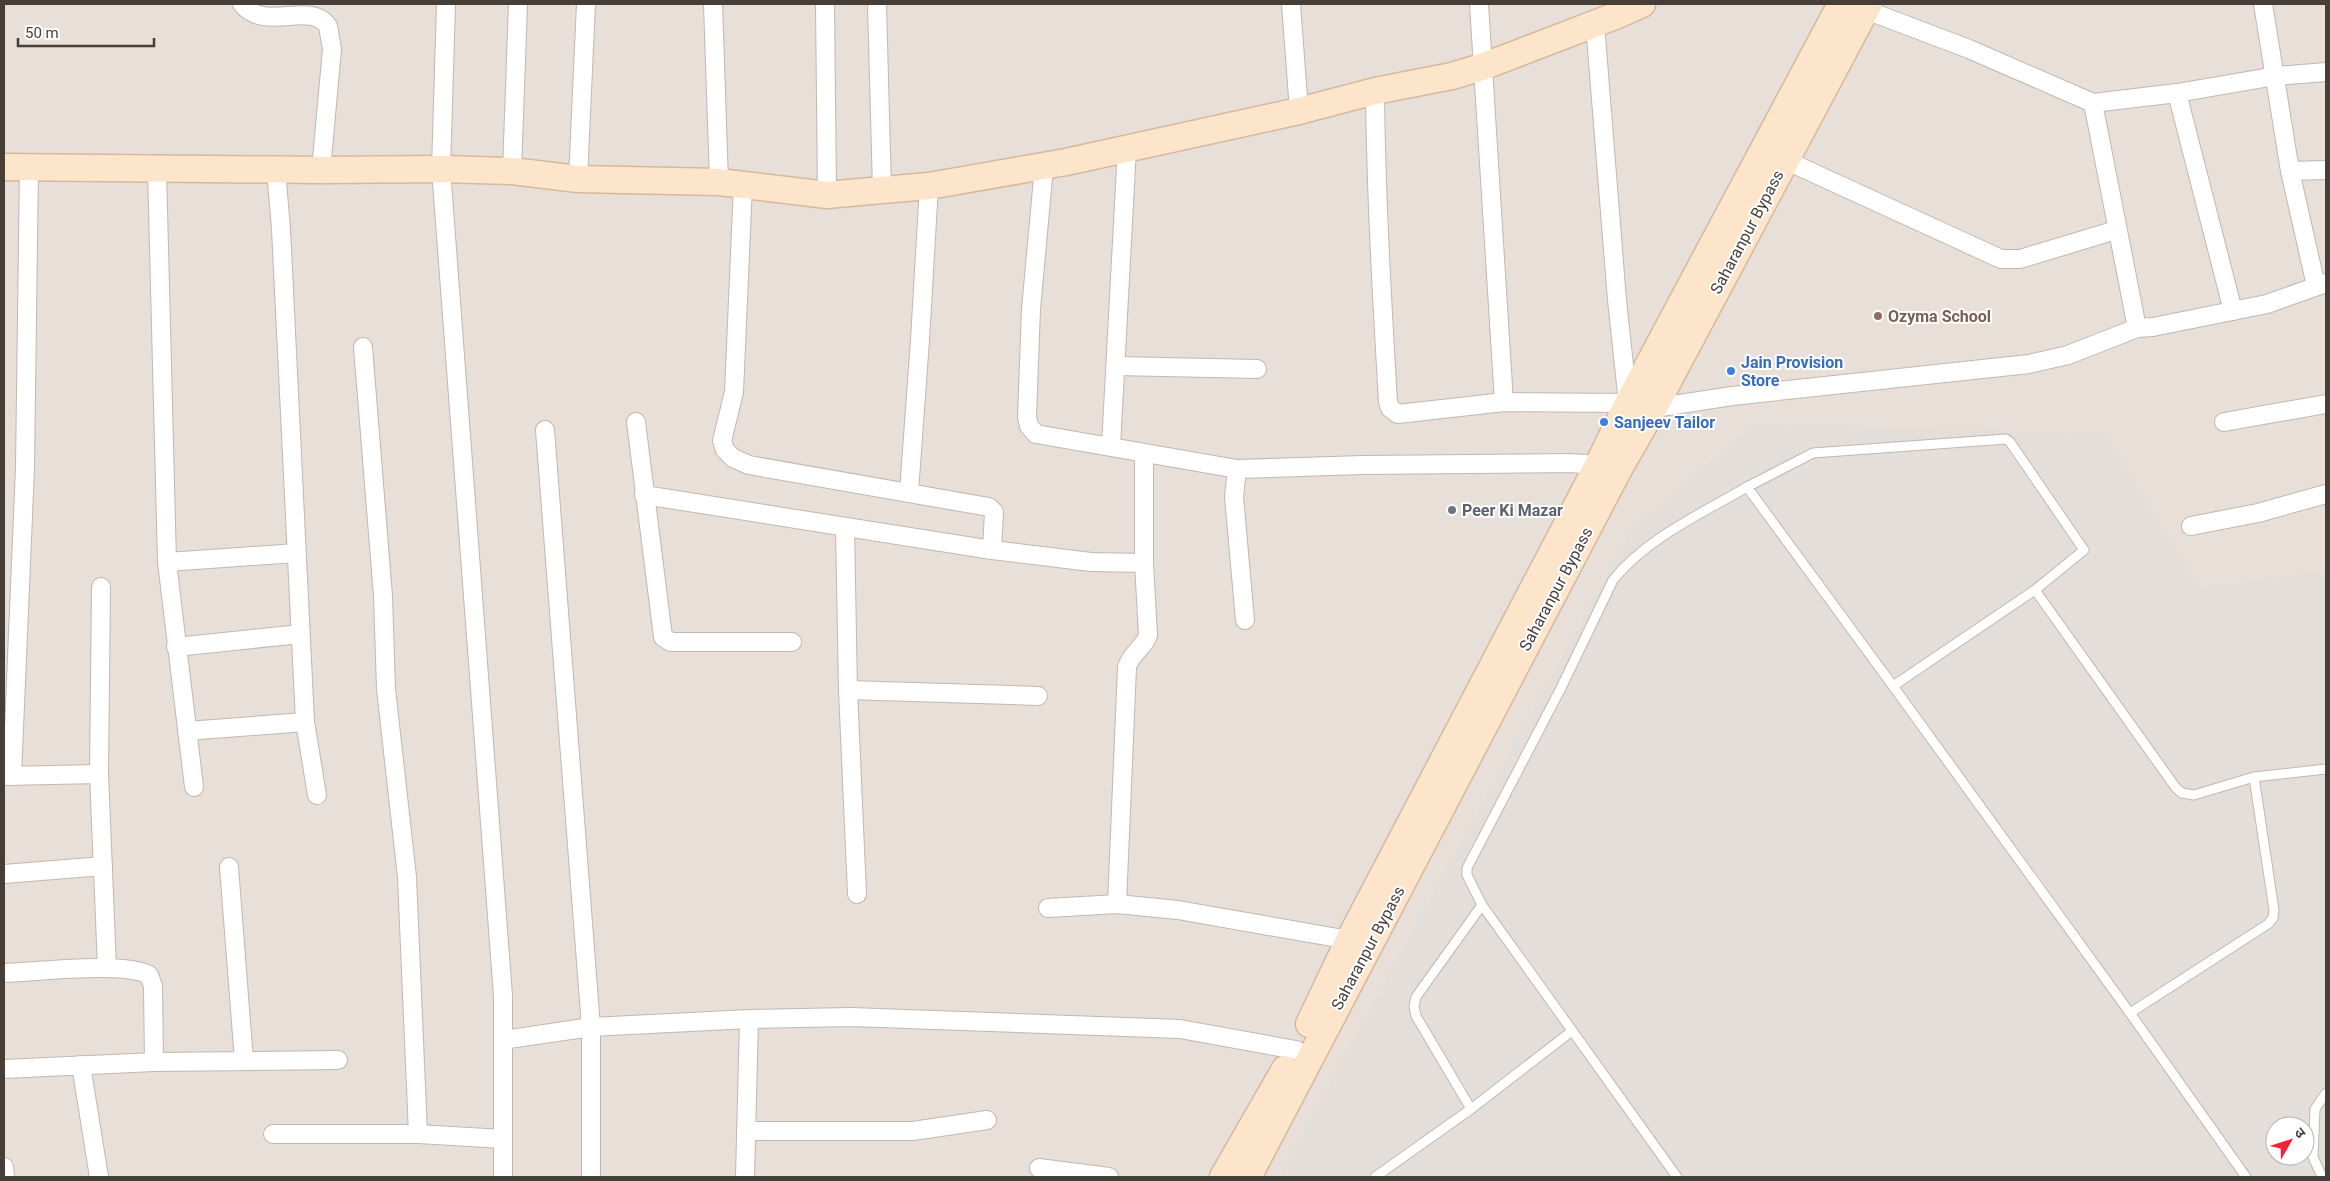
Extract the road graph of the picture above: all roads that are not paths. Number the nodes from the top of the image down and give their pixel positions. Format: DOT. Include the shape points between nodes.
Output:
graph roads {
  1 [pos="242,4"];
  2 [pos="446,4"];
  3 [pos="518,4"];
  4 [pos="586,4"];
  5 [pos="713,4"];
  6 [pos="825,4"];
  7 [pos="877,4"];
  8 [pos="1291,4"];
  9 [pos="1479,4"];
  10 [pos="1642,4"];
  11 [pos="1841,4"];
  12 [pos="2263,4"];
  13 [pos="1868,7"];
  14 [pos="1595,24"];
  15 [pos="1482,67"];
  16 [pos="2326,72"];
  17 [pos="2276,76"];
  18 [pos="1375,91"];
  19 [pos="2177,93"];
  20 [pos="2093,103"];
  21 [pos="1299,111"];
  22 [pos="1127,148"];
  23 [pos="1785,160"];
  24 [pos="16,166"];
  25 [pos="1044,167"];
  26 [pos="157,169"];
  27 [pos="441,169"];
  28 [pos="276,170"];
  29 [pos="321,170"];
  30 [pos="2290,170"];
  31 [pos="2326,170"];
  32 [pos="512,171"];
  33 [pos="578,179"];
  34 [pos="731,184"];
  35 [pos="929,186"];
  36 [pos="882,190"];
  37 [pos="827,195"];
  38 [pos="2116,230"];
  39 [pos="2321,285"];
  40 [pos="2233,311"];
  41 [pos="2137,328"];
  42 [pos="363,347"];
  43 [pos="1116,366"];
  44 [pos="1257,369"];
  45 [pos="1504,402"];
  46 [pos="1628,403"];
  47 [pos="2326,404"];
  48 [pos="1654,408"];
  49 [pos="636,422"];
  50 [pos="2224,422"];
  51 [pos="544,430"];
  52 [pos="1111,446"];
  53 [pos="1144,454"];
  54 [pos="1598,465"];
  55 [pos="1237,469"];
  56 [pos="1747,487"];
  57 [pos="909,492"];
  58 [pos="2326,494"];
  59 [pos="644,495"];
  60 [pos="2191,526"];
  61 [pos="845,527"];
  62 [pos="992,550"];
  63 [pos="296,552"];
  64 [pos="167,562"];
  65 [pos="1144,563"];
  66 [pos="101,587"];
  67 [pos="2035,590"];
  68 [pos="1245,620"];
  69 [pos="300,634"];
  70 [pos="792,642"];
  71 [pos="176,646"];
  72 [pos="1893,686"];
  73 [pos="848,690"];
  74 [pos="10,695"];
  75 [pos="1038,696"];
  76 [pos="304,722"];
  77 [pos="187,731"];
  78 [pos="2326,769"];
  79 [pos="99,774"];
  80 [pos="8,776"];
  81 [pos="2254,777"];
  82 [pos="194,787"];
  83 [pos="316,796"];
  84 [pos="103,866"];
  85 [pos="229,867"];
  86 [pos="4,874"];
  87 [pos="858,894"];
  88 [pos="1117,904"];
  89 [pos="1482,905"];
  90 [pos="1048,908"];
  91 [pos="1349,940"];
  92 [pos="107,968"];
  93 [pos="4,973"];
  94 [pos="2130,1012"];
  95 [pos="750,1019"];
  96 [pos="591,1027"];
  97 [pos="1572,1031"];
  98 [pos="503,1040"];
  99 [pos="1296,1050"];
  100 [pos="338,1060"];
  101 [pos="244,1061"];
  102 [pos="154,1062"];
  103 [pos="80,1065"];
  104 [pos="4,1069"];
  105 [pos="2326,1093"];
  106 [pos="1471,1109"];
  107 [pos="987,1120"];
  108 [pos="746,1131"];
  109 [pos="273,1134"];
  110 [pos="418,1134"];
  111 [pos="503,1138"];
  112 [pos="4,1167"];
  113 [pos="1038,1168"];
  114 [pos="4,1177"];
  115 [pos="99,1177"];
  116 [pos="503,1177"];
  117 [pos="591,1177"];
  118 [pos="746,1177"];
  119 [pos="1109,1177"];
  120 [pos="1224,1177"];
  121 [pos="1248,1177"];
  122 [pos="1375,1177"];
  123 [pos="1677,1177"];
  124 [pos="2246,1177"];
  125 [pos="2322,1177"];
  1 -- 29 [label="street" via="260,16 315,16 328,26 332,49"];
  2 -- 27 [label="street"];
  3 -- 32 [label="street"];
  4 -- 33 [label="street"];
  5 -- 34 [label="street"];
  6 -- 37 [label="street"];
  7 -- 36 [label="street"];
  8 -- 21 [label="street"];
  9 -- 15 [label="street"];
  10 -- 14 [label="main road"];
  11 -- 46 [label="main road"];
  12 -- 17 [label="street"];
  13 -- 20 [label="street"];
  13 -- 23 [label="main road, Saharanpur Bypass"];
  14 -- 15 [label="main road"];
  14 -- 46 [label="street"];
  15 -- 18 [label="main road"];
  15 -- 45 [label="street"];
  16 -- 17 [label="street"];
  17 -- 19 [label="street"];
  17 -- 30 [label="street"];
  18 -- 21 [label="main road"];
  18 -- 45 [label="street" via="1376,179 1390,408 1398,414"];
  19 -- 20 [label="street"];
  19 -- 40 [label="street"];
  20 -- 38 [label="street"];
  21 -- 22 [label="main road"];
  22 -- 25 [label="main road"];
  22 -- 43 [label="street"];
  23 -- 38 [label="street" via="2001,259 2020,258"];
  23 -- 48 [label="main road, Saharanpur Bypass"];
  24 -- 26 [label="main road"];
  24 -- 74 [label="street" via="26,468"];
  25 -- 35 [label="main road"];
  25 -- 52 [label="street" via="1031,309 1029,426 1036,434"];
  26 -- 28 [label="main road"];
  26 -- 64 [label="street"];
  27 -- 29 [label="main road"];
  27 -- 32 [label="main road"];
  27 -- 98 [label="street" via="503,996"];
  28 -- 29 [label="main road"];
  28 -- 63 [label="street"];
  30 -- 31 [label="street"];
  30 -- 39 [label="street"];
  32 -- 33 [label="main road"];
  33 -- 34 [label="main road"];
  34 -- 37 [label="main road"];
  34 -- 57 [label="street" via="734,392 722,441 725,450 733,458 749,465"];
  35 -- 36 [label="main road"];
  35 -- 57 [label="street"];
  36 -- 37 [label="main road"];
  38 -- 41 [label="street"];
  39 -- 40 [label="street" via="2267,304"];
  40 -- 41 [label="street"];
  41 -- 48 [label="street" via="2068,354 2029,364 1732,396"];
  42 -- 110 [label="street" via="383,596 386,689 407,877"];
  43 -- 44 [label="street"];
  43 -- 52 [label="street"];
  45 -- 46 [label="street"];
  46 -- 54 [label="main road"];
  47 -- 50 [label="street"];
  48 -- 121 [label="main road, Saharanpur Bypass" via="1620,467"];
  49 -- 59 [label="street"];
  51 -- 96 [label="street"];
  52 -- 53 [label="street"];
  53 -- 55 [label="street"];
  53 -- 65 [label="street"];
  54 -- 55 [label="street" via="1372,465"];
  54 -- 91 [label="main road"];
  55 -- 68 [label="street" via="1234,497"];
  56 -- 67 [label="lane" via="1813,453 2006,440 2084,550"];
  56 -- 72 [label="lane"];
  56 -- 89 [label="lane" via="1658,540 1622,568 1613,580 1467,868 1467,875"];
  57 -- 62 [label="street" via="992,508"];
  58 -- 60 [label="street"];
  59 -- 61 [label="street"];
  59 -- 70 [label="street" via="661,627 666,640"];
  61 -- 62 [label="street"];
  61 -- 73 [label="street"];
  62 -- 65 [label="street" via="1091,562"];
  63 -- 64 [label="street"];
  63 -- 69 [label="street"];
  64 -- 71 [label="street"];
  65 -- 88 [label="street" via="1148,635 1127,667"];
  66 -- 79 [label="street"];
  67 -- 72 [label="lane"];
  67 -- 81 [label="lane" via="2176,788 2194,796"];
  69 -- 71 [label="street"];
  69 -- 76 [label="street"];
  71 -- 77 [label="street"];
  72 -- 94 [label="lane"];
  73 -- 75 [label="street"];
  73 -- 87 [label="street"];
  74 -- 80 [label="street"];
  76 -- 77 [label="street"];
  76 -- 83 [label="street"];
  77 -- 82 [label="street"];
  78 -- 81 [label="lane"];
  79 -- 80 [label="street"];
  79 -- 84 [label="street"];
  81 -- 94 [label="lane" via="2273,918"];
  84 -- 86 [label="street"];
  84 -- 92 [label="street"];
  85 -- 101 [label="street"];
  88 -- 90 [label="street"];
  88 -- 91 [label="street" via="1178,910"];
  89 -- 97 [label="lane"];
  89 -- 106 [label="lane" via="1416,997 1414,1006 1421,1025"];
  91 -- 99 [label="main road"];
  92 -- 93 [label="street"];
  92 -- 102 [label="street" via="142,971 152,980"];
  94 -- 124 [label="lane"];
  95 -- 96 [label="street"];
  95 -- 99 [label="street" via="851,1017 1180,1029"];
  95 -- 108 [label="street"];
  96 -- 98 [label="street"];
  96 -- 117 [label="street"];
  97 -- 106 [label="lane"];
  97 -- 123 [label="lane"];
  98 -- 111 [label="street"];
  99 -- 120 [label="main road"];
  100 -- 101 [label="street"];
  101 -- 102 [label="street"];
  102 -- 103 [label="street"];
  103 -- 104 [label="street"];
  103 -- 115 [label="street"];
  105 -- 125 [label="lane" via="2315,1109 2313,1157"];
  106 -- 122 [label="lane"];
  107 -- 108 [label="street" via="913,1131"];
  108 -- 118 [label="street"];
  109 -- 110 [label="street"];
  110 -- 111 [label="street"];
  111 -- 116 [label="street"];
  112 -- 114 [label="street"];
  113 -- 119 [label="street"];
}
